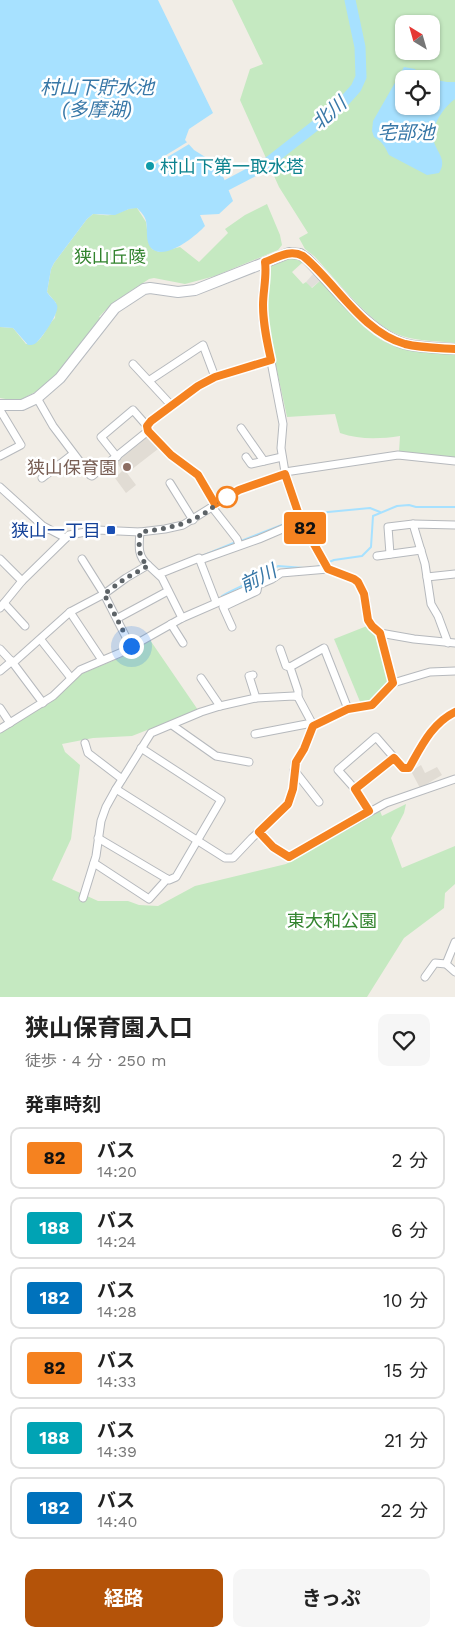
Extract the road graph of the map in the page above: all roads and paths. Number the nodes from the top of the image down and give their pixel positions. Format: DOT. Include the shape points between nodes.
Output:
graph roads {
  1 [pos="265,262"];
  2 [pos="455,349"];
  3 [pos="271,360"];
  4 [pos="133,364"];
  5 [pos="215,377"];
  6 [pos="150,380"];
  7 [pos="37,398"];
  8 [pos="0,405"];
  9 [pos="171,405"];
  10 [pos="0,410"];
  11 [pos="241,428"];
  12 [pos="148,429"];
  13 [pos="73,454"];
  14 [pos="0,456"];
  15 [pos="117,457"];
  16 [pos="246,457"];
  17 [pos="282,457"];
  18 [pos="455,460"];
  19 [pos="264,461"];
  20 [pos="285,473"];
  21 [pos="42,478"];
  22 [pos="170,483"];
  23 [pos="0,487"];
  24 [pos="214,505"];
  25 [pos="300,519"];
  26 [pos="194,520"];
  27 [pos="413,524"];
  28 [pos="455,525"];
  29 [pos="140,532"];
  30 [pos="66,538"];
  31 [pos="238,542"];
  32 [pos="421,550"];
  33 [pos="390,554"];
  34 [pos="377,556"];
  35 [pos="0,559"];
  36 [pos="82,559"];
  37 [pos="200,560"];
  38 [pos="326,565"];
  39 [pos="148,566"];
  40 [pos="160,574"];
  41 [pos="455,574"];
  42 [pos="427,578"];
  43 [pos="22,581"];
  44 [pos="258,585"];
  45 [pos="168,591"];
  46 [pos="104,594"];
  47 [pos="216,602"];
  48 [pos="2,605"];
  49 [pos="70,612"];
  50 [pos="118,618"];
  51 [pos="182,618"];
  52 [pos="171,624"];
  53 [pos="25,626"];
  54 [pos="232,628"];
  55 [pos="380,633"];
  56 [pos="41,640"];
  57 [pos="183,643"];
  58 [pos="451,643"];
  59 [pos="131,646"];
  60 [pos="0,648"];
  61 [pos="280,649"];
  62 [pos="102,660"];
  63 [pos="13,662"];
  64 [pos="290,666"];
  65 [pos="0,671"];
  66 [pos="455,671"];
  67 [pos="253,675"];
  68 [pos="71,678"];
  69 [pos="201,678"];
  70 [pos="393,683"];
  71 [pos="256,698"];
  72 [pos="298,698"];
  73 [pos="43,703"];
  74 [pos="220,706"];
  75 [pos="0,708"];
  76 [pos="348,709"];
  77 [pos="455,712"];
  78 [pos="10,723"];
  79 [pos="172,724"];
  80 [pos="312,724"];
  81 [pos="0,729"];
  82 [pos="255,734"];
  83 [pos="85,743"];
  84 [pos="141,748"];
  85 [pos="394,758"];
  86 [pos="249,762"];
  87 [pos="294,770"];
  88 [pos="122,779"];
  89 [pos="455,779"];
  90 [pos="116,789"];
  91 [pos="355,789"];
  92 [pos="319,802"];
  93 [pos="369,811"];
  94 [pos="259,832"];
  95 [pos="98,838"];
  96 [pos="198,841"];
  97 [pos="94,863"];
  98 [pos="167,879"];
  99 [pos="83,898"];
  100 [pos="455,942"];
  101 [pos="446,964"];
  102 [pos="455,972"];
  103 [pos="425,978"];
  1 -- 2 [label="street" via="287,253 300,254 382,334 406,344"];
  1 -- 3 [label="street" via="263,320"];
  1 -- 7 [label="street" via="194,290 178,292 150,288 130,298 115,308 60,378"];
  3 -- 5 [label="street"];
  3 -- 17 [label="street" via="283,424"];
  4 -- 6 [label="street"];
  5 -- 6 [label="street" via="202,346"];
  5 -- 9 [label="street"];
  6 -- 9 [label="street"];
  7 -- 8 [label="street" via="22,405"];
  7 -- 13 [label="street"];
  9 -- 12 [label="street" via="151,421"];
  10 -- 14 [label="street" via="21,445"];
  11 -- 19 [label="street"];
  12 -- 15 [label="street"];
  12 -- 15 [label="street" via="133,410 101,437"];
  12 -- 24 [label="street" via="171,455 198,475"];
  13 -- 15 [label="street" via="92,476"];
  13 -- 21 [label="street"];
  16 -- 19 [label="street" via="251,464"];
  17 -- 19 [label="street"];
  17 -- 20 [label="street"];
  18 -- 20 [label="street" via="398,455"];
  20 -- 24 [label="street" via="239,490"];
  20 -- 25 [label="street"];
  22 -- 26 [label="street"];
  23 -- 30 [label="street" via="43,526"];
  24 -- 26 [label="street"];
  24 -- 31 [label="street"];
  25 -- 31 [label="street"];
  25 -- 38 [label="street"];
  26 -- 29 [label="street"];
  27 -- 28 [label="street"];
  27 -- 32 [label="street"];
  27 -- 33 [label="street" via="388,527"];
  29 -- 30 [label="street" via="97,530"];
  29 -- 39 [label="street" via="139,550"];
  30 -- 43 [label="street"];
  31 -- 37 [label="street"];
  32 -- 33 [label="street"];
  32 -- 42 [label="street"];
  33 -- 34 [label="street"];
  35 -- 43 [label="street"];
  36 -- 46 [label="street"];
  37 -- 40 [label="street"];
  37 -- 47 [label="street"];
  38 -- 44 [label="street" via="281,573"];
  38 -- 55 [label="street" via="358,582 364,594 368,620"];
  39 -- 40 [label="street"];
  39 -- 46 [label="street"];
  40 -- 45 [label="street"];
  41 -- 42 [label="street"];
  42 -- 58 [label="street" via="431,604"];
  43 -- 48 [label="street"];
  44 -- 47 [label="street"];
  44 -- 54 [label="street" via="257,591 223,607"];
  45 -- 50 [label="street"];
  45 -- 51 [label="street"];
  46 -- 49 [label="street"];
  46 -- 50 [label="street"];
  47 -- 51 [label="street"];
  48 -- 53 [label="street"];
  49 -- 56 [label="street"];
  49 -- 62 [label="street"];
  50 -- 59 [label="street"];
  51 -- 52 [label="street"];
  52 -- 57 [label="street"];
  52 -- 59 [label="street"];
  55 -- 58 [label="street"];
  55 -- 70 [label="street"];
  56 -- 63 [label="street"];
  56 -- 68 [label="street"];
  59 -- 62 [label="street"];
  60 -- 63 [label="street"];
  61 -- 64 [label="street" via="286,666"];
  62 -- 68 [label="street"];
  63 -- 65 [label="street"];
  63 -- 73 [label="street"];
  64 -- 72 [label="street"];
  64 -- 76 [label="street" via="324,648"];
  66 -- 70 [label="street" via="430,672"];
  67 -- 71 [label="street" via="249,676"];
  68 -- 73 [label="street"];
  69 -- 74 [label="street"];
  70 -- 76 [label="street" via="372,705"];
  71 -- 72 [label="street"];
  71 -- 74 [label="street"];
  72 -- 80 [label="street"];
  73 -- 78 [label="street"];
  74 -- 79 [label="street"];
  75 -- 78 [label="street"];
  76 -- 80 [label="street"];
  77 -- 85 [label="street" via="444,718 426,738 409,768 403,768"];
  78 -- 81 [label="street"];
  79 -- 84 [label="street" via="151,733"];
  79 -- 86 [label="street" via="216,756"];
  80 -- 82 [label="street"];
  80 -- 87 [label="street"];
  83 -- 88 [label="street" via="88,753"];
  84 -- 88 [label="street"];
  84 -- 96 [label="street" via="221,800"];
  85 -- 91 [label="street"];
  85 -- 91 [label="street" via="376,737 338,770"];
  87 -- 92 [label="street"];
  87 -- 94 [label="street" via="288,804"];
  88 -- 90 [label="street"];
  89 -- 93 [label="street"];
  90 -- 95 [label="street" via="106,807"];
  90 -- 96 [label="street"];
  91 -- 93 [label="street"];
  93 -- 94 [label="street" via="289,857 273,847"];
  94 -- 96 [label="street" via="233,858 225,858"];
  95 -- 97 [label="street"];
  95 -- 98 [label="street"];
  96 -- 98 [label="street" via="176,877"];
  97 -- 98 [label="street" via="149,900"];
  97 -- 99 [label="street"];
  100 -- 101 [label="street"];
  101 -- 102 [label="street"];
  101 -- 103 [label="street" via="435,963"];
}
